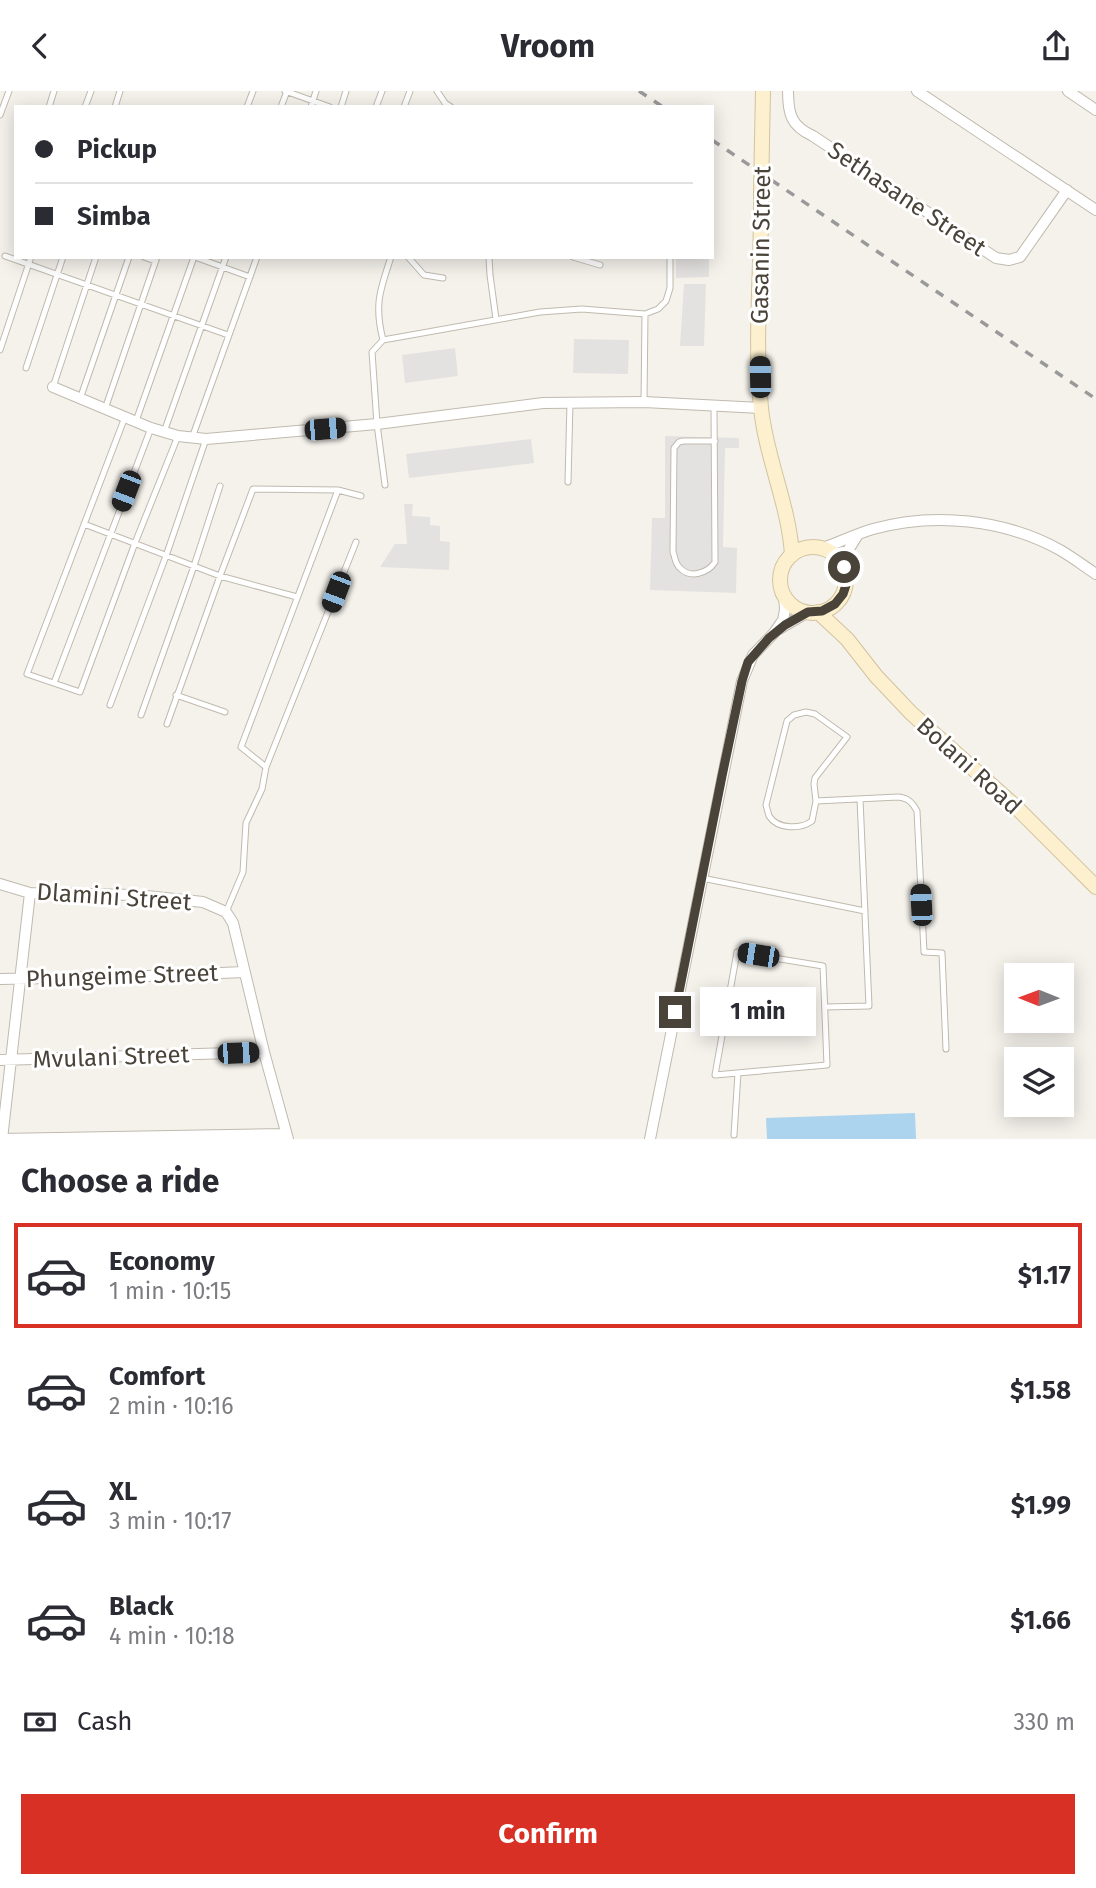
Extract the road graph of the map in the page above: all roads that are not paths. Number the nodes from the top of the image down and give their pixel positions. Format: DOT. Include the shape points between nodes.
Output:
graph roads {
  1 [pos="9,91"];
  2 [pos="286,91"];
  3 [pos="316,91"];
  4 [pos="437,91"];
  5 [pos="763,91"];
  6 [pos="788,91"];
  7 [pos="917,91"];
  8 [pos="1068,91"];
  9 [pos="312,104"];
  10 [pos="444,105"];
  11 [pos="1096,110"];
  12 [pos="0,115"];
  13 [pos="1067,190"];
  14 [pos="1096,210"];
  15 [pos="5,256"];
  16 [pos="31,259"];
  17 [pos="62,259"];
  18 [pos="95,259"];
  19 [pos="128,259"];
  20 [pos="156,259"];
  21 [pos="194,259"];
  22 [pos="200,259"];
  23 [pos="225,259"];
  24 [pos="256,259"];
  25 [pos="390,259"];
  26 [pos="410,259"];
  27 [pos="489,259"];
  28 [pos="580,259"];
  29 [pos="670,259"];
  30 [pos="29,265"];
  31 [pos="600,265"];
  32 [pos="222,268"];
  33 [pos="57,274"];
  34 [pos="250,277"];
  35 [pos="443,278"];
  36 [pos="86,286"];
  37 [pos="115,295"];
  38 [pos="142,305"];
  39 [pos="645,314"];
  40 [pos="173,316"];
  41 [pos="496,319"];
  42 [pos="202,326"];
  43 [pos="228,335"];
  44 [pos="383,340"];
  45 [pos="0,350"];
  46 [pos="26,368"];
  47 [pos="53,387"];
  48 [pos="80,399"];
  49 [pos="570,402"];
  50 [pos="644,402"];
  51 [pos="714,406"];
  52 [pos="761,408"];
  53 [pos="105,409"];
  54 [pos="131,419"];
  55 [pos="377,423"];
  56 [pos="151,428"];
  57 [pos="163,432"];
  58 [pos="178,436"];
  59 [pos="192,438"];
  60 [pos="206,439"];
  61 [pos="715,441"];
  62 [pos="568,482"];
  63 [pos="385,485"];
  64 [pos="219,486"];
  65 [pos="338,490"];
  66 [pos="361,496"];
  67 [pos="788,521"];
  68 [pos="84,524"];
  69 [pos="110,534"];
  70 [pos="859,534"];
  71 [pos="356,542"];
  72 [pos="135,543"];
  73 [pos="816,547"];
  74 [pos="166,555"];
  75 [pos="792,555"];
  76 [pos="841,562"];
  77 [pos="194,566"];
  78 [pos="1096,574"];
  79 [pos="220,576"];
  80 [pos="785,595"];
  81 [pos="297,597"];
  82 [pos="835,604"];
  83 [pos="813,612"];
  84 [pos="774,633"];
  85 [pos="847,639"];
  86 [pos="54,683"];
  87 [pos="176,695"];
  88 [pos="110,705"];
  89 [pos="225,712"];
  90 [pos="141,715"];
  91 [pos="167,724"];
  92 [pos="266,767"];
  93 [pos="860,799"];
  94 [pos="816,801"];
  95 [pos="702,878"];
  96 [pos="0,884"];
  97 [pos="1096,887"];
  98 [pos="30,893"];
  99 [pos="865,911"];
  100 [pos="226,912"];
  101 [pos="244,972"];
  102 [pos="0,979"];
  103 [pos="20,979"];
  104 [pos="825,1007"];
  105 [pos="946,1049"];
  106 [pos="264,1052"];
  107 [pos="5,1060"];
  108 [pos="738,1073"];
  109 [pos="734,1135"];
  110 [pos="287,1136"];
  111 [pos="1,1139"];
  112 [pos="650,1139"];
  1 -- 12 [label="lane"];
  2 -- 9 [label="lane"];
  3 -- 9 [label="lane"];
  4 -- 10 [label="lane"];
  5 -- 52 [label="street, Gasanin Street, bridge"];
  6 -- 13 [label="street, Sethasane Street" via="789,112 798,129 996,258 1016,259 1024,253"];
  7 -- 13 [label="street"];
  8 -- 11 [label="street"];
  13 -- 14 [label="street"];
  15 -- 30 [label="lane"];
  16 -- 30 [label="lane"];
  17 -- 33 [label="lane"];
  18 -- 36 [label="lane"];
  19 -- 37 [label="lane"];
  20 -- 38 [label="lane"];
  21 -- 40 [label="lane"];
  22 -- 32 [label="lane"];
  23 -- 32 [label="lane"];
  24 -- 34 [label="lane"];
  25 -- 44 [label="lane" via="379,294"];
  26 -- 35 [label="lane" via="425,275"];
  27 -- 41 [label="lane"];
  28 -- 31 [label="lane"];
  29 -- 39 [label="lane" via="666,301"];
  30 -- 33 [label="lane"];
  30 -- 45 [label="lane"];
  32 -- 34 [label="lane"];
  32 -- 42 [label="lane"];
  33 -- 36 [label="lane"];
  33 -- 46 [label="lane"];
  34 -- 43 [label="lane"];
  36 -- 37 [label="lane"];
  36 -- 47 [label="lane"];
  37 -- 38 [label="lane"];
  37 -- 48 [label="lane"];
  38 -- 40 [label="lane"];
  38 -- 53 [label="lane"];
  39 -- 41 [label="lane" via="582,309"];
  39 -- 50 [label="lane"];
  40 -- 42 [label="lane"];
  40 -- 54 [label="lane"];
  41 -- 44 [label="lane"];
  42 -- 43 [label="lane"];
  42 -- 57 [label="lane"];
  43 -- 59 [label="lane"];
  44 -- 55 [label="lane" via="372,352"];
  47 -- 48 [label="street"];
  48 -- 53 [label="street"];
  49 -- 50 [label="street"];
  49 -- 55 [label="street"];
  49 -- 62 [label="lane"];
  50 -- 51 [label="street"];
  51 -- 52 [label="street"];
  51 -- 61 [label="lane"];
  52 -- 67 [label="street, Gasanin Street"];
  53 -- 54 [label="street"];
  54 -- 56 [label="street"];
  54 -- 68 [label="lane"];
  55 -- 60 [label="street"];
  55 -- 63 [label="lane"];
  56 -- 57 [label="street"];
  56 -- 69 [label="lane"];
  57 -- 58 [label="street"];
  58 -- 59 [label="street"];
  58 -- 72 [label="lane"];
  59 -- 60 [label="street"];
  60 -- 74 [label="lane"];
  61 -- 61 [label="lane" via="680,442 674,448 673,552 682,571 704,573 715,562"];
  64 -- 77 [label="lane"];
  65 -- 66 [label="lane"];
  65 -- 79 [label="lane" via="253,489"];
  65 -- 81 [label="lane"];
  67 -- 73 [label="street, Gasanin Street" via="794,533"];
  67 -- 75 [label="street, Gasanin Street"];
  68 -- 69 [label="lane"];
  68 -- 86 [label="lane" via="27,674"];
  69 -- 72 [label="lane"];
  69 -- 86 [label="lane"];
  70 -- 73 [label="street"];
  70 -- 76 [label="street"];
  70 -- 78 [label="street" via="918,521 967,521 1037,539"];
  71 -- 92 [label="lane"];
  72 -- 74 [label="lane"];
  72 -- 86 [label="lane" via="80,692"];
  73 -- 75 [label="street"];
  73 -- 76 [label="street"];
  74 -- 77 [label="lane"];
  74 -- 88 [label="lane"];
  75 -- 80 [label="street" via="781,572"];
  76 -- 82 [label="street" via="846,582"];
  77 -- 79 [label="lane"];
  77 -- 90 [label="lane"];
  79 -- 81 [label="lane"];
  79 -- 87 [label="lane"];
  80 -- 83 [label="street" via="796,607"];
  80 -- 84 [label="street" via="783,620"];
  81 -- 92 [label="lane" via="241,747"];
  82 -- 83 [label="street"];
  82 -- 85 [label="street, Bolani Road"];
  83 -- 84 [label="street"];
  83 -- 85 [label="street, Bolani Road"];
  84 -- 95 [label="street" via="745,670"];
  85 -- 97 [label="street, Bolani Road" via="911,713"];
  87 -- 89 [label="lane"];
  87 -- 91 [label="lane"];
  92 -- 100 [label="lane" via="262,789 246,823 243,872"];
  93 -- 94 [label="lane"];
  93 -- 99 [label="lane"];
  93 -- 105 [label="lane" via="905,798 917,811 924,953 942,953"];
  94 -- 94 [label="lane" via="812,821 804,827 775,822 766,805 787,721 806,712 847,737 815,778"];
  95 -- 99 [label="lane"];
  95 -- 112 [label="street"];
  96 -- 98 [label="street, Dlamini Street"];
  98 -- 100 [label="street, Dlamini Street" via="137,895 211,904"];
  98 -- 103 [label="street"];
  99 -- 104 [label="lane" via="869,1006"];
  100 -- 101 [label="street" via="233,922"];
  101 -- 103 [label="street, Phungeime Street"];
  101 -- 106 [label="street"];
  102 -- 103 [label="street, Phungeime Street"];
  103 -- 107 [label="street"];
  104 -- 108 [label="lane" via="827,1065"];
  104 -- 108 [label="lane" via="823,966 737,952 715,1075"];
  106 -- 107 [label="street, Mvulani Street"];
  106 -- 110 [label="street"];
  107 -- 111 [label="street"];
  108 -- 109 [label="lane"];
  110 -- 111 [label="street"];
}
